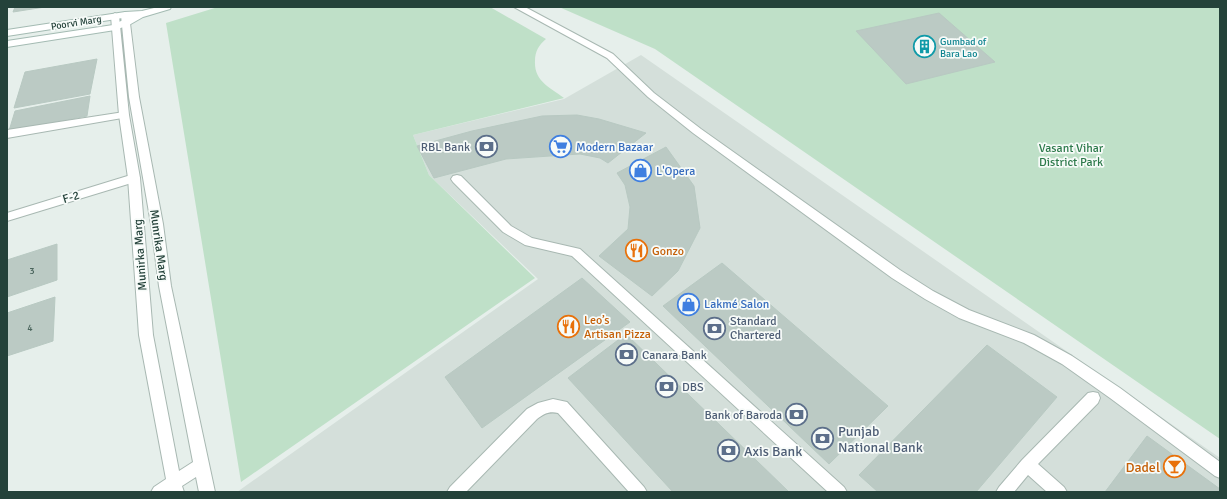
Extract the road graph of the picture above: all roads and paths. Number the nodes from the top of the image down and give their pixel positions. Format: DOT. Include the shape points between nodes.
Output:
graph roads {
  1 [pos="167,7"];
  2 [pos="518,7"];
  3 [pos="120,20"];
  4 [pos="7,33"];
  5 [pos="7,44"];
  6 [pos="124,115"];
  7 [pos="7,134"];
  8 [pos="134,178"];
  9 [pos="457,179"];
  10 [pos="7,217"];
  11 [pos="1093,398"];
  12 [pos="202,465"];
  13 [pos="1027,465"];
  14 [pos="1220,471"];
  15 [pos="175,487"];
  16 [pos="160,492"];
  17 [pos="207,492"];
  18 [pos="455,492"];
  19 [pos="640,492"];
  20 [pos="839,492"];
  21 [pos="1004,492"];
  22 [pos="1059,492"];
  1 -- 3 [label="street, Poorvi Marg"];
  2 -- 14 [label="street" via="610,56 651,95 697,131 896,274 964,314 1029,339 1067,360"];
  3 -- 4 [label="street, Poorvi Marg"];
  3 -- 5 [label="street, Poorvi Marg"];
  3 -- 6 [label="street, Munirka Marg"];
  3 -- 12 [label="street, Munrika Marg" via="157,224 165,286"];
  6 -- 7 [label="street"];
  6 -- 8 [label="street, Munirka Marg"];
  8 -- 10 [label="street, F-2"];
  8 -- 15 [label="street, Munirka Marg" via="146,335"];
  9 -- 20 [label="street" via="507,229 529,242 576,252"];
  11 -- 13 [label="street"];
  12 -- 15 [label="street"];
  12 -- 17 [label="street"];
  13 -- 21 [label="street"];
  13 -- 22 [label="street"];
  15 -- 16 [label="street"];
  18 -- 19 [label="street" via="532,414 545,406 555,405 562,407"];
}
